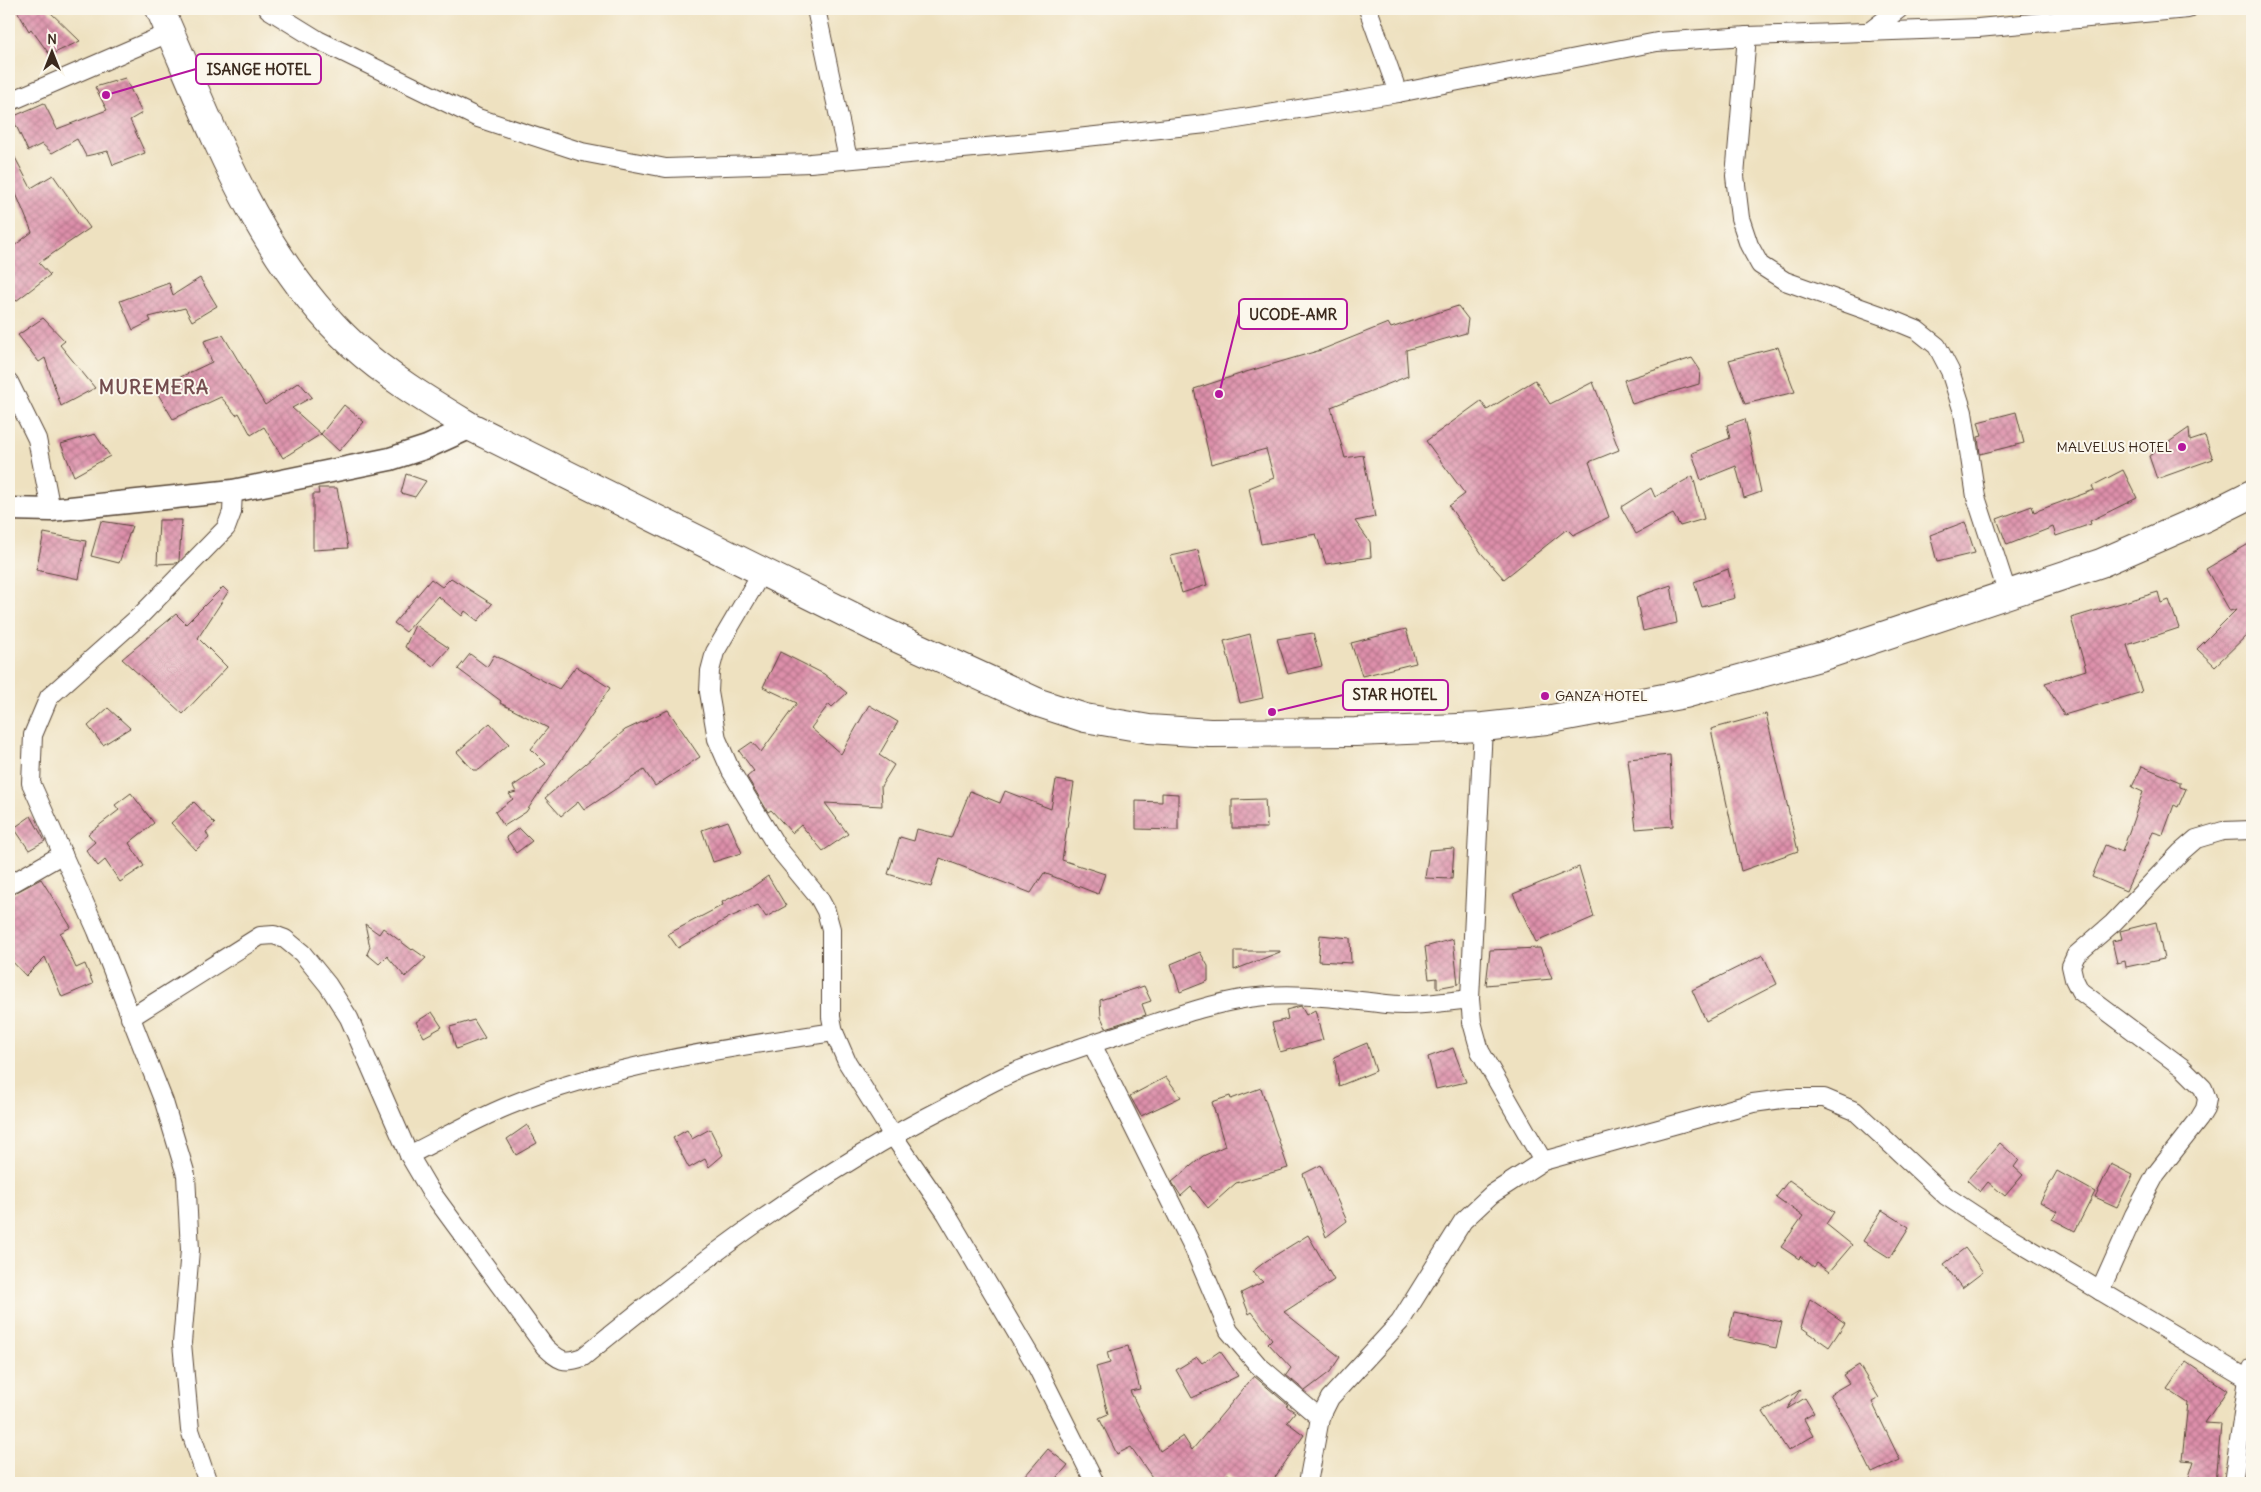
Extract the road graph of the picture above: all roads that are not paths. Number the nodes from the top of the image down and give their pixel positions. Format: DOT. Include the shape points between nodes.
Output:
graph roads {
  1 [pos="268,9"];
  2 [pos="816,9"];
  3 [pos="1368,9"];
  4 [pos="1899,9"];
  5 [pos="2188,9"];
  6 [pos="165,21"];
  7 [pos="1869,32"];
  8 [pos="1747,36"];
  9 [pos="1398,93"];
  10 [pos="9,102"];
  11 [pos="848,160"];
  12 [pos="9,382"];
  13 [pos="471,427"];
  14 [pos="233,491"];
  15 [pos="2252,494"];
  16 [pos="9,509"];
  17 [pos="51,510"];
  18 [pos="762,572"];
  19 [pos="2008,595"];
  20 [pos="1483,727"];
  21 [pos="2252,830"];
  22 [pos="63,854"];
  23 [pos="9,885"];
  24 [pos="1470,999"];
  25 [pos="130,1018"];
  26 [pos="834,1032"];
  27 [pos="1092,1044"];
  28 [pos="892,1134"];
  29 [pos="408,1155"];
  30 [pos="1543,1161"];
  31 [pos="2100,1291"];
  32 [pos="2250,1373"];
  33 [pos="1320,1418"];
  34 [pos="208,1483"];
  35 [pos="1095,1483"];
  36 [pos="1308,1483"];
  37 [pos="2233,1483"];
  1 -- 11 [label="street" via="318,40 478,118 582,152 666,168"];
  2 -- 11 [label="street"];
  3 -- 9 [label="street"];
  4 -- 7 [label="street"];
  5 -- 7 [label="street" via="1978,28"];
  6 -- 10 [label="street"];
  6 -- 13 [label="main road" via="246,203 297,284 353,345 408,388"];
  7 -- 8 [label="street"];
  8 -- 9 [label="street" via="1657,42"];
  8 -- 19 [label="street" via="1736,176 1740,218 1750,245 1760,265 1784,281 1917,330 1937,346 1950,371 1963,412 1976,497"];
  9 -- 11 [label="street" via="1206,124"];
  12 -- 17 [label="street" via="36,439"];
  13 -- 14 [label="street" via="390,459"];
  13 -- 18 [label="main road"];
  14 -- 17 [label="street"];
  14 -- 22 [label="street" via="232,512 226,528 142,615 50,697 33,735 31,784"];
  15 -- 19 [label="main road" via="2101,563"];
  16 -- 17 [label="street"];
  18 -- 20 [label="main road" via="1039,703 1085,718 1149,729 1210,733"];
  18 -- 26 [label="street" via="715,652 709,692 717,739 731,771 777,847 826,911 831,929 831,1016"];
  19 -- 20 [label="main road" via="1823,656 1685,694 1546,720"];
  20 -- 24 [label="street"];
  21 -- 31 [label="street" via="2222,831 2196,839 2113,923 2076,955 2072,966 2080,991 2183,1068 2203,1088 2207,1099 2199,1119 2147,1190"];
  22 -- 23 [label="street"];
  22 -- 25 [label="street"];
  24 -- 27 [label="street" via="1388,1004 1325,996 1249,998 1213,1005"];
  24 -- 30 [label="street" via="1480,1051"];
  25 -- 29 [label="street" via="260,936 274,935 285,939 328,985 349,1018"];
  25 -- 34 [label="street" via="164,1102 186,1175 190,1250 182,1343 190,1430"];
  26 -- 28 [label="street" via="848,1062"];
  26 -- 29 [label="street" via="747,1045 610,1073 557,1088 507,1106"];
  27 -- 28 [label="street" via="1011,1074"];
  27 -- 33 [label="street" via="1194,1249 1229,1331 1258,1365"];
  28 -- 29 [label="street" via="750,1226 661,1292 583,1357 569,1362 557,1359 545,1347 429,1189"];
  28 -- 35 [label="street" via="946,1213 1038,1369"];
  30 -- 31 [label="street" via="1753,1103 1824,1098 1855,1111 1946,1196"];
  30 -- 33 [label="street" via="1492,1194 1463,1221 1400,1322 1330,1398"];
  31 -- 32 [label="street"];
  32 -- 37 [label="street"];
  33 -- 36 [label="street"];
}
